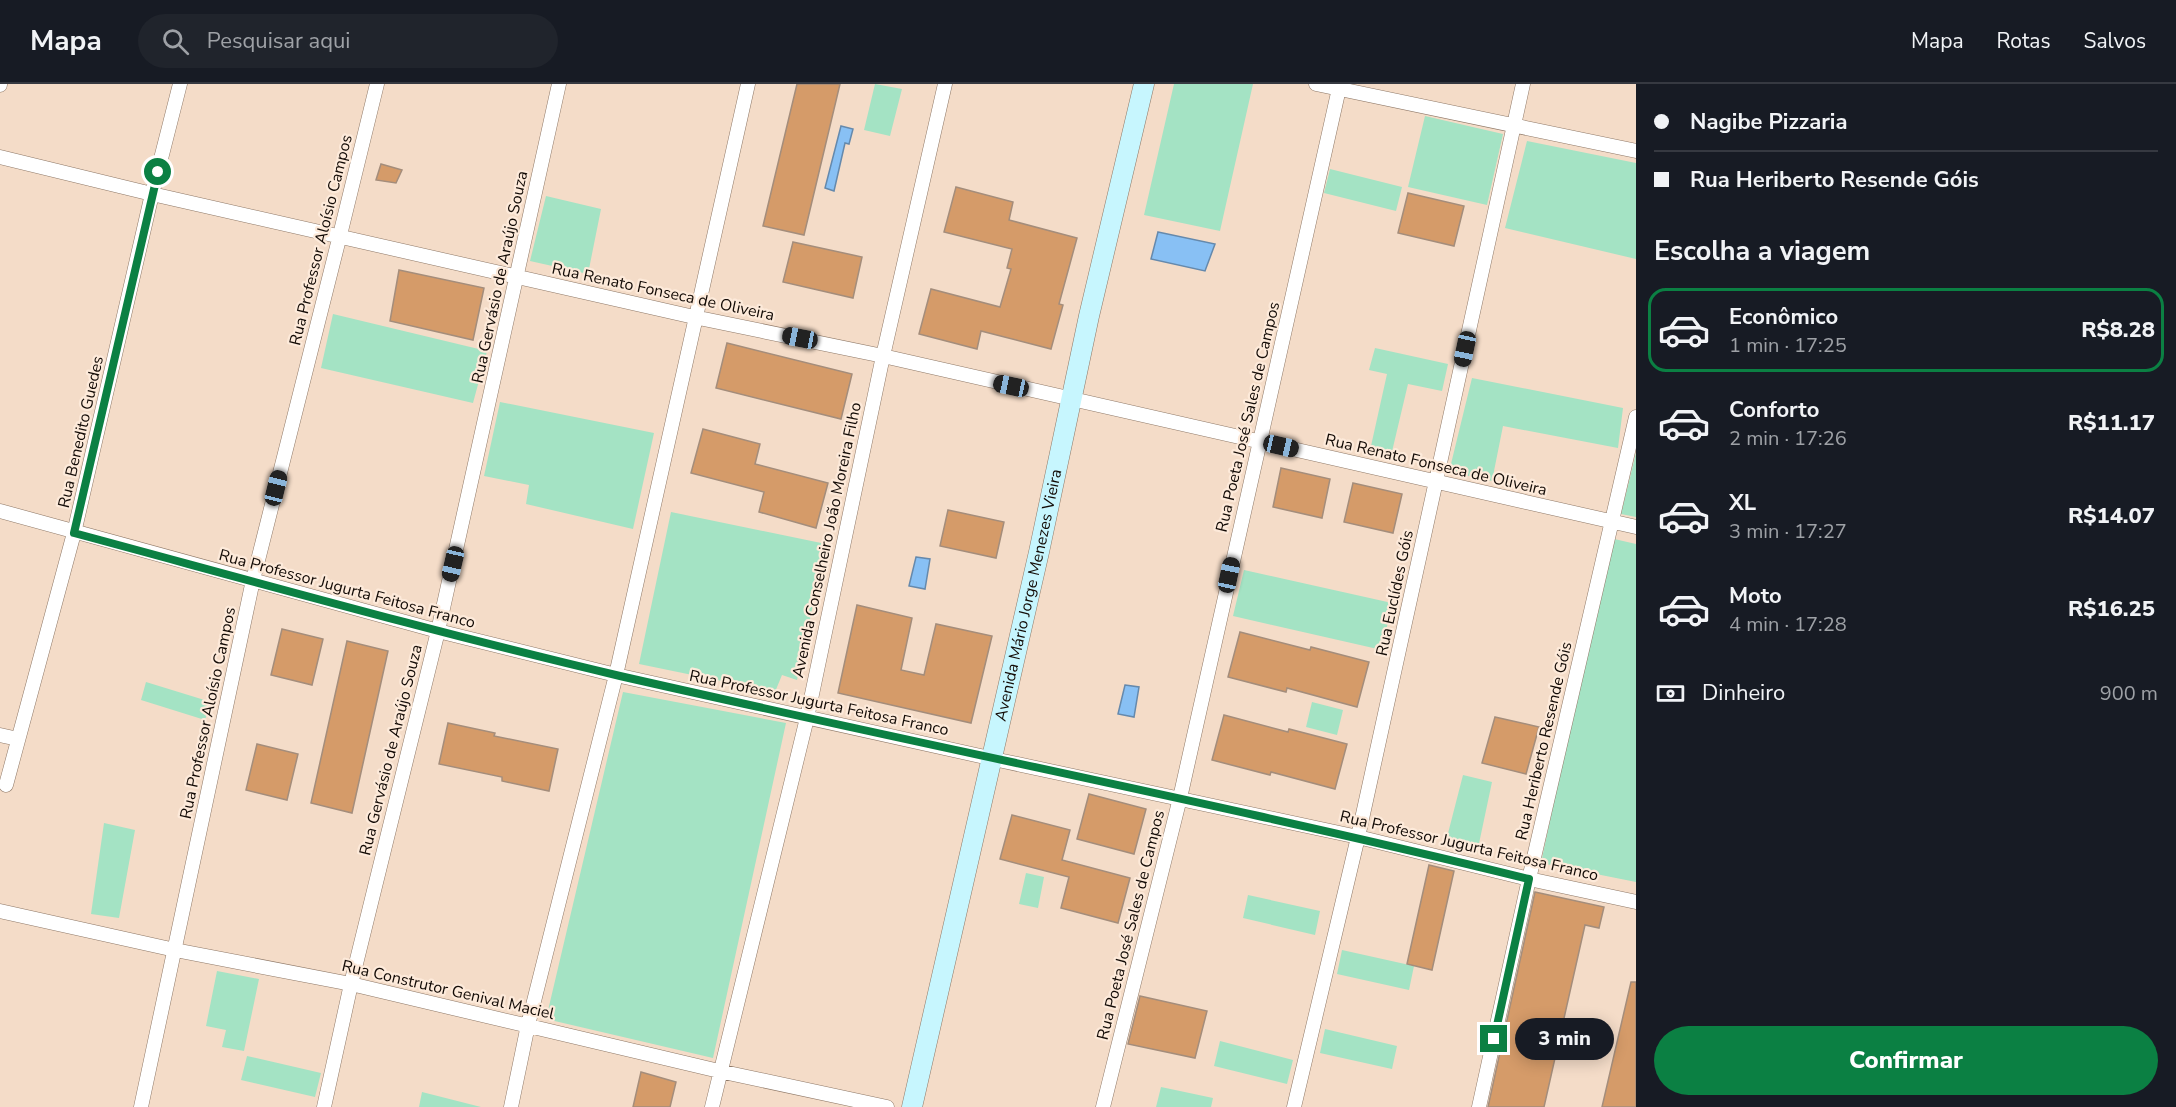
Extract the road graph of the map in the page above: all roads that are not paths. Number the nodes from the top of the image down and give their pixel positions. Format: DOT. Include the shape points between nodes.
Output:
graph roads {
  1 [pos="180,84"];
  2 [pos="377,84"];
  3 [pos="559,84"];
  4 [pos="748,84"];
  5 [pos="945,84"];
  6 [pos="1144,84"];
  7 [pos="1316,84"];
  8 [pos="1523,84"];
  9 [pos="1339,87"];
  10 [pos="1514,126"];
  11 [pos="1636,152"];
  12 [pos="0,157"];
  13 [pos="152,194"];
  14 [pos="340,235"];
  15 [pos="518,276"];
  16 [pos="694,317"];
  17 [pos="883,356"];
  18 [pos="1072,399"];
  19 [pos="1636,417"];
  20 [pos="1259,441"];
  21 [pos="1436,483"];
  22 [pos="0,511"];
  23 [pos="1612,522"];
  24 [pos="1636,527"];
  25 [pos="74,533"];
  26 [pos="253,580"];
  27 [pos="438,631"];
  28 [pos="616,675"];
  29 [pos="807,718"];
  30 [pos="0,735"];
  31 [pos="18,739"];
  32 [pos="993,758"];
  33 [pos="6,785"];
  34 [pos="1180,798"];
  35 [pos="1358,837"];
  36 [pos="1529,879"];
  37 [pos="1636,902"];
  38 [pos="0,911"];
  39 [pos="175,950"];
  40 [pos="351,984"];
  41 [pos="528,1025"];
  42 [pos="719,1071"];
  43 [pos="141,1107"];
  44 [pos="324,1107"];
  45 [pos="511,1107"];
  46 [pos="712,1107"];
  47 [pos="887,1107"];
  48 [pos="912,1107"];
  49 [pos="1103,1107"];
  50 [pos="1294,1107"];
  51 [pos="1479,1107"];
  1 -- 13 [label="street, Rua Benedito Guedes"];
  2 -- 14 [label="street, Rua Professor Aloísio Campos"];
  3 -- 15 [label="street, Rua Gervásio de Araújo Souza"];
  4 -- 16 [label="street"];
  5 -- 17 [label="street, Avenida Conselheiro João Moreira Filho"];
  6 -- 18 [label="street, Avenida Mário Jorge Menezes Vieira"];
  7 -- 9 [label="street"];
  8 -- 10 [label="street, Rua Euclídes Góis"];
  9 -- 10 [label="street"];
  9 -- 20 [label="street, Rua Poeta José Sales de Campos"];
  10 -- 11 [label="street"];
  10 -- 21 [label="street, Rua Euclídes Góis"];
  12 -- 13 [label="street, Rua Renato Fonseca de Oliveira"];
  13 -- 14 [label="street, Rua Renato Fonseca de Oliveira"];
  13 -- 25 [label="street, Rua Benedito Guedes"];
  14 -- 15 [label="street, Rua Renato Fonseca de Oliveira"];
  14 -- 26 [label="street, Rua Professor Aloísio Campos"];
  15 -- 16 [label="street, Rua Renato Fonseca de Oliveira"];
  15 -- 27 [label="street, Rua Gervásio de Araújo Souza"];
  16 -- 17 [label="street, Rua Renato Fonseca de Oliveira"];
  16 -- 28 [label="street"];
  17 -- 18 [label="street, Rua Renato Fonseca de Oliveira"];
  17 -- 29 [label="street, Avenida Conselheiro João Moreira Filho"];
  18 -- 20 [label="street, Rua Renato Fonseca de Oliveira"];
  18 -- 32 [label="street, Avenida Mário Jorge Menezes Vieira"];
  19 -- 23 [label="street, Rua Heriberto Resende Góis"];
  20 -- 21 [label="street, Rua Renato Fonseca de Oliveira"];
  20 -- 34 [label="street, Rua Poeta José Sales de Campos"];
  21 -- 23 [label="street, Rua Renato Fonseca de Oliveira"];
  21 -- 35 [label="street, Rua Euclídes Góis"];
  22 -- 25 [label="street, Rua Professor Jugurta Feitosa Franco"];
  23 -- 24 [label="street, Rua Renato Fonseca de Oliveira"];
  23 -- 36 [label="street, Rua Heriberto Resende Góis"];
  25 -- 26 [label="street, Rua Professor Jugurta Feitosa Franco"];
  25 -- 31 [label="street, Rua Benedito Guedes"];
  26 -- 27 [label="street, Rua Professor Jugurta Feitosa Franco"];
  26 -- 39 [label="street, Rua Professor Aloísio Campos"];
  27 -- 28 [label="street, Rua Professor Jugurta Feitosa Franco"];
  27 -- 40 [label="street, Rua Gervásio de Araújo Souza"];
  28 -- 29 [label="street, Rua Professor Jugurta Feitosa Franco"];
  28 -- 41 [label="street"];
  29 -- 32 [label="street, Rua Professor Jugurta Feitosa Franco"];
  29 -- 42 [label="street, Avenida Conselheiro João Moreira Filho"];
  30 -- 31 [label="street"];
  31 -- 33 [label="street, Rua Benedito Guedes"];
  32 -- 34 [label="street, Rua Professor Jugurta Feitosa Franco"];
  32 -- 48 [label="street, Avenida Mário Jorge Menezes Vieira"];
  34 -- 35 [label="street, Rua Professor Jugurta Feitosa Franco"];
  34 -- 49 [label="street, Rua Poeta José Sales de Campos"];
  35 -- 36 [label="street, Rua Professor Jugurta Feitosa Franco"];
  35 -- 50 [label="street, Rua Euclídes Góis"];
  36 -- 37 [label="street, Rua Professor Jugurta Feitosa Franco"];
  36 -- 51 [label="street, Rua Heriberto Resende Góis"];
  38 -- 39 [label="street, Rua Construtor Genival Maciel"];
  39 -- 40 [label="street, Rua Construtor Genival Maciel"];
  39 -- 43 [label="street, Rua Professor Aloísio Campos"];
  40 -- 41 [label="street, Rua Construtor Genival Maciel"];
  40 -- 44 [label="street, Rua Gervásio de Araújo Souza"];
  41 -- 42 [label="street, Rua Construtor Genival Maciel"];
  41 -- 45 [label="street"];
  42 -- 46 [label="street, Avenida Conselheiro João Moreira Filho"];
  42 -- 47 [label="street, Rua Construtor Genival Maciel"];
}
